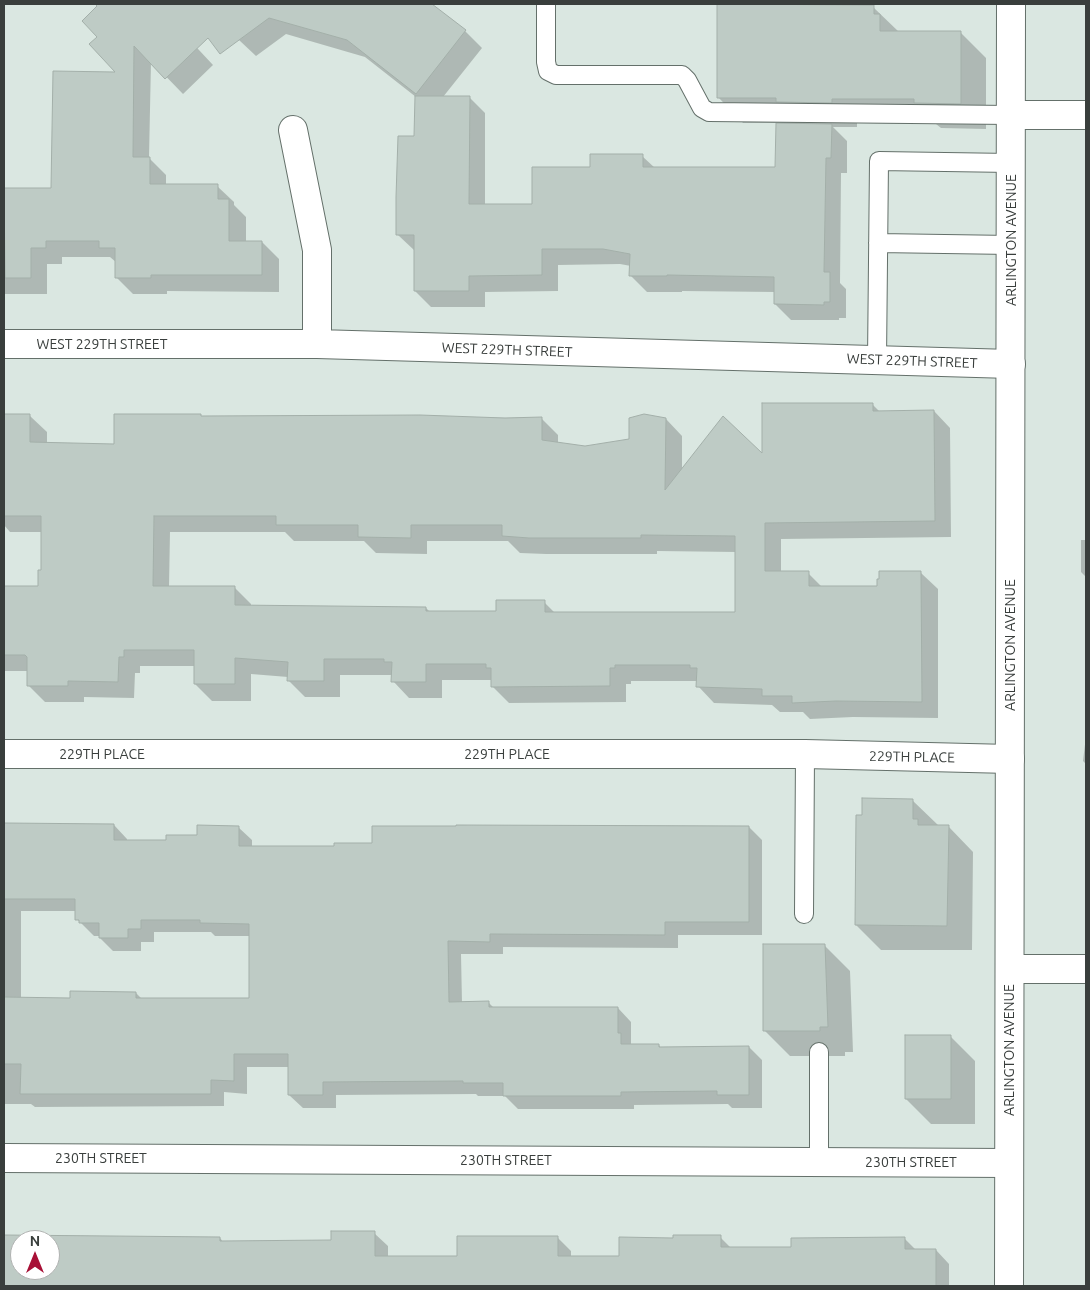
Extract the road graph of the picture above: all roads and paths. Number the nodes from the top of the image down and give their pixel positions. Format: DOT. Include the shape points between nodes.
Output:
graph roads {
  1 [pos="546,4"];
  2 [pos="1012,4"];
  3 [pos="1012,116"];
  4 [pos="1086,116"];
  5 [pos="293,130"];
  6 [pos="1012,163"];
  7 [pos="878,243"];
  8 [pos="1011,245"];
  9 [pos="4,344"];
  10 [pos="317,344"];
  11 [pos="877,360"];
  12 [pos="1010,364"];
  13 [pos="4,754"];
  14 [pos="805,754"];
  15 [pos="1010,759"];
  16 [pos="804,914"];
  17 [pos="1010,969"];
  18 [pos="1086,969"];
  19 [pos="819,1052"];
  20 [pos="4,1158"];
  21 [pos="819,1161"];
  22 [pos="1009,1162"];
  23 [pos="1009,1286"];
  1 -- 3 [label="lane" via="548,71 556,75 682,75 688,80 702,108 709,112"];
  2 -- 3 [label="street, ARLINGTON AVENUE"];
  3 -- 4 [label="street"];
  3 -- 6 [label="street, ARLINGTON AVENUE"];
  5 -- 10 [label="street" via="317,250"];
  6 -- 7 [label="lane" via="879,161"];
  6 -- 8 [label="street, ARLINGTON AVENUE"];
  7 -- 8 [label="lane"];
  7 -- 11 [label="lane"];
  8 -- 12 [label="street, ARLINGTON AVENUE"];
  9 -- 10 [label="street, WEST 229TH STREET"];
  10 -- 11 [label="street, WEST 229TH STREET"];
  11 -- 12 [label="street, WEST 229TH STREET"];
  12 -- 15 [label="street, ARLINGTON AVENUE"];
  13 -- 14 [label="street, 229TH PLACE"];
  14 -- 15 [label="street, 229TH PLACE"];
  14 -- 16 [label="lane"];
  15 -- 17 [label="street, ARLINGTON AVENUE"];
  17 -- 18 [label="street"];
  17 -- 22 [label="street, ARLINGTON AVENUE"];
  19 -- 21 [label="lane"];
  20 -- 21 [label="street, 230TH STREET"];
  21 -- 22 [label="street, 230TH STREET"];
  22 -- 23 [label="street, ARLINGTON AVENUE"];
}
